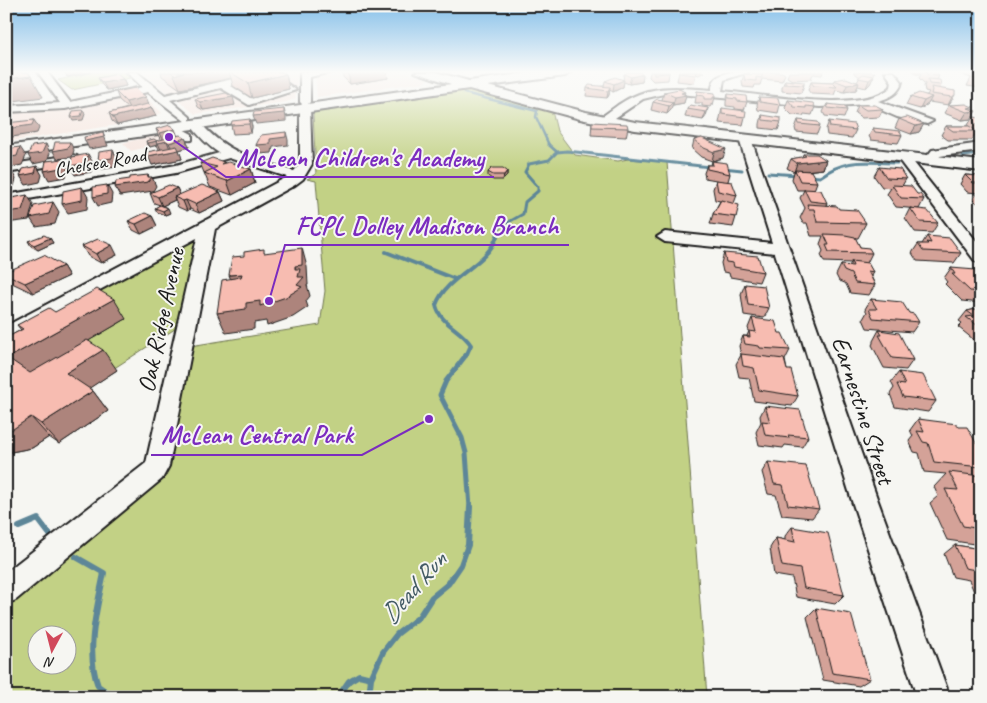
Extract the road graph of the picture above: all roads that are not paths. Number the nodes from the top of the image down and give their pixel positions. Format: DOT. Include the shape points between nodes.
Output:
graph roads {
  1 [pos="305,104"];
  2 [pos="75,105"];
  3 [pos="170,105"];
  4 [pos="301,105"];
  5 [pos="302,105"];
  6 [pos="561,105"];
  7 [pos="569,105"];
  8 [pos="626,105"];
  9 [pos="878,105"];
  10 [pos="65,106"];
  11 [pos="6,109"];
  12 [pos="609,117"];
  13 [pos="927,120"];
  14 [pos="190,125"];
  15 [pos="745,139"];
  16 [pos="169,142"];
  17 [pos="6,145"];
  18 [pos="981,147"];
  19 [pos="6,151"];
  20 [pos="228,154"];
  21 [pos="903,157"];
  22 [pos="72,159"];
  23 [pos="930,160"];
  24 [pos="981,166"];
  25 [pos="6,169"];
  26 [pos="298,176"];
  27 [pos="6,199"];
  28 [pos="207,228"];
  29 [pos="666,237"];
  30 [pos="781,249"];
  31 [pos="981,258"];
  32 [pos="149,259"];
  33 [pos="200,262"];
  34 [pos="6,334"];
  35 [pos="6,590"];
  36 [pos="934,697"];
  1 -- 26 [label="street" via="306,164"];
  2 -- 10 [label="street"];
  3 -- 14 [label="street"];
  4 -- 14 [label="main road"];
  5 -- 14 [label="main road"];
  6 -- 12 [label="main road"];
  7 -- 12 [label="main road"];
  8 -- 12 [label="street"];
  9 -- 13 [label="street" via="902,115"];
  10 -- 11 [label="street"];
  12 -- 15 [label="main road" via="692,134"];
  14 -- 16 [label="street"];
  14 -- 17 [label="main road"];
  14 -- 19 [label="main road"];
  14 -- 20 [label="street"];
  15 -- 21 [label="main road"];
  15 -- 30 [label="street, Earnestine Street"];
  18 -- 23 [label="street" via="936,152"];
  20 -- 26 [label="street" via="246,164"];
  20 -- 27 [label="street, Chelsea Road" via="176,169"];
  21 -- 23 [label="main road"];
  21 -- 31 [label="street"];
  22 -- 25 [label="street"];
  23 -- 24 [label="main road"];
  26 -- 28 [label="street"];
  28 -- 32 [label="street"];
  28 -- 33 [label="street, Oak Ridge Avenue"];
  29 -- 30 [label="street"];
  30 -- 36 [label="street, Earnestine Street"];
  32 -- 33 [label="street" via="184,252 196,256"];
  32 -- 34 [label="street"];
  33 -- 35 [label="street, Oak Ridge Avenue" via="158,466"];
}
